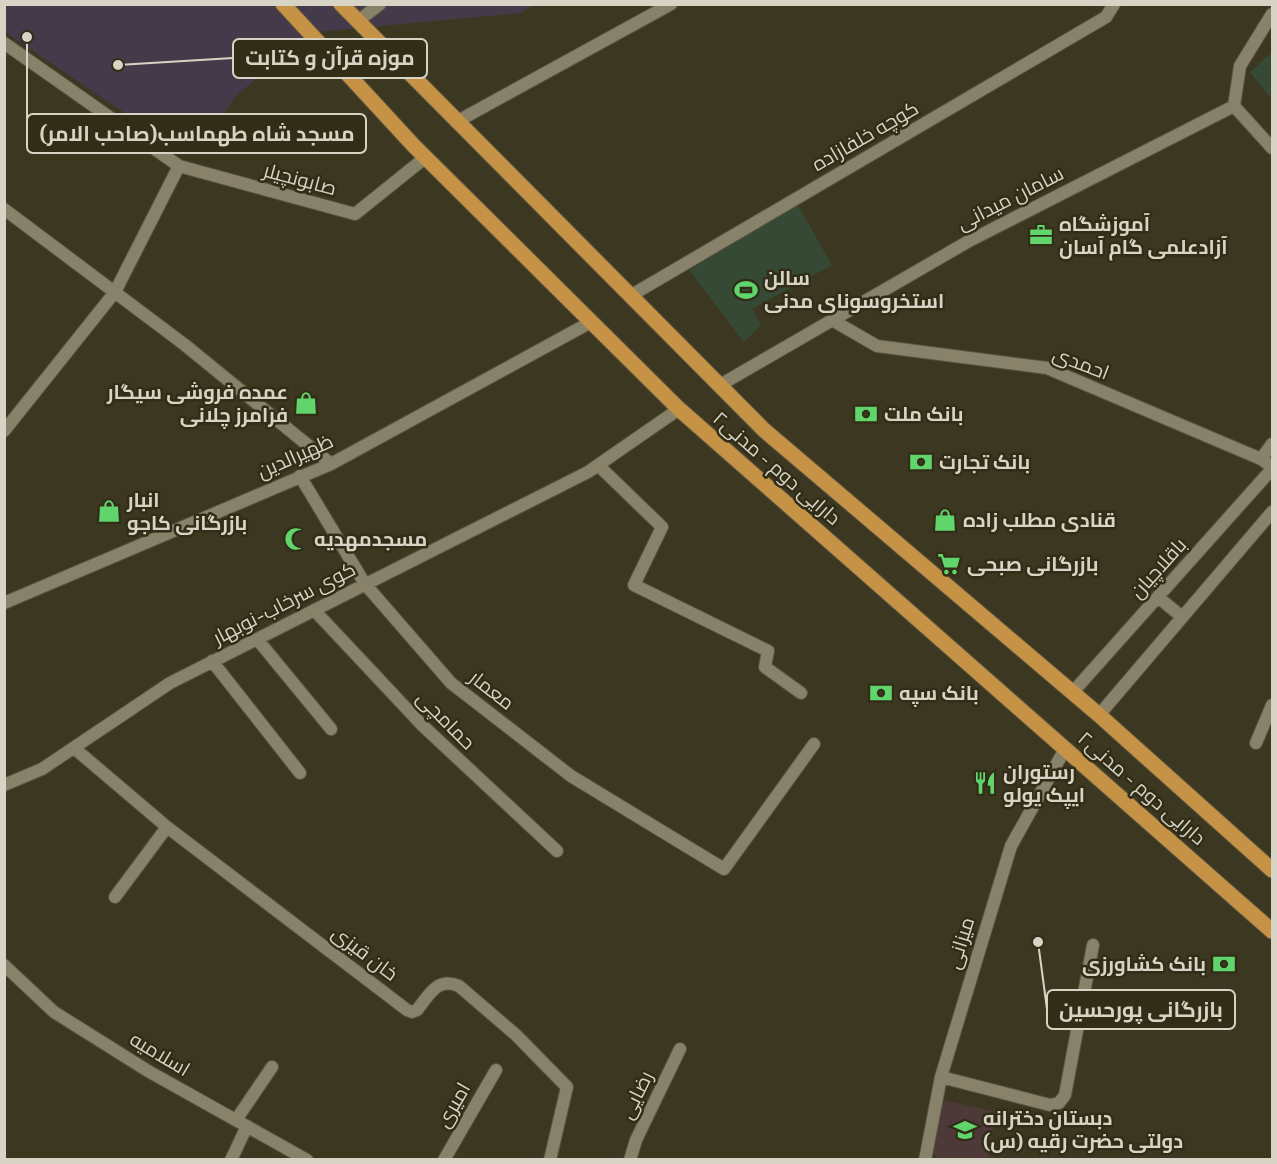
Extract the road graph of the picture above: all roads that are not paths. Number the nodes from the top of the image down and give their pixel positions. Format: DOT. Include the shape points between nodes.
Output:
graph roads {
  1 [pos="283,4"];
  2 [pos="341,4"];
  3 [pos="380,4"];
  4 [pos="671,4"];
  5 [pos="1114,4"];
  6 [pos="1272,14"];
  7 [pos="358,21"];
  8 [pos="4,43"];
  9 [pos="1234,106"];
  10 [pos="456,122"];
  11 [pos="1272,148"];
  12 [pos="426,157"];
  13 [pos="179,166"];
  14 [pos="4,209"];
  15 [pos="115,292"];
  16 [pos="630,296"];
  17 [pos="832,320"];
  18 [pos="591,322"];
  19 [pos="720,385"];
  20 [pos="678,409"];
  21 [pos="4,431"];
  22 [pos="1272,444"];
  23 [pos="1261,459"];
  24 [pos="331,464"];
  25 [pos="598,465"];
  26 [pos="1272,468"];
  27 [pos="300,476"];
  28 [pos="1272,512"];
  29 [pos="365,585"];
  30 [pos="1158,597"];
  31 [pos="4,603"];
  32 [pos="314,610"];
  33 [pos="1182,617"];
  34 [pos="257,639"];
  35 [pos="212,661"];
  36 [pos="801,693"];
  37 [pos="1072,693"];
  38 [pos="1272,705"];
  39 [pos="1099,715"];
  40 [pos="331,729"];
  41 [pos="1256,743"];
  42 [pos="814,744"];
  43 [pos="75,748"];
  44 [pos="1065,749"];
  45 [pos="300,772"];
  46 [pos="4,785"];
  47 [pos="167,827"];
  48 [pos="557,851"];
  49 [pos="1272,870"];
  50 [pos="115,897"];
  51 [pos="1272,931"];
  52 [pos="1094,945"];
  53 [pos="4,965"];
  54 [pos="680,1049"];
  55 [pos="272,1067"];
  56 [pos="496,1070"];
  57 [pos="941,1077"];
  58 [pos="241,1123"];
  59 [pos="231,1160"];
  60 [pos="307,1160"];
  61 [pos="444,1160"];
  62 [pos="550,1160"];
  63 [pos="630,1160"];
  64 [pos="925,1160"];
  1 -- 12 [label="main road, دارایی دوم - مدنی۲"];
  2 -- 7 [label="main road, دارایی دوم - مدنی۲"];
  3 -- 7 [label="street"];
  4 -- 10 [label="street"];
  5 -- 16 [label="street, کوچه خلفازاده" via="1106,17"];
  6 -- 9 [label="street" via="1240,66"];
  7 -- 10 [label="main road, دارایی دوم - مدنی۲"];
  8 -- 13 [label="street, صابونچیلر"];
  9 -- 11 [label="street"];
  9 -- 17 [label="street, سامان میدانی" via="969,241"];
  10 -- 16 [label="main road, دارایی دوم - مدنی۲"];
  12 -- 13 [label="street, صابونچیلر" via="355,214"];
  12 -- 18 [label="main road, دارایی دوم - مدنی۲"];
  13 -- 15 [label="street"];
  14 -- 15 [label="street"];
  15 -- 21 [label="street"];
  15 -- 24 [label="street"];
  16 -- 19 [label="main road, دارایی دوم - مدنی۲"];
  17 -- 19 [label="street, سامان میدانی"];
  17 -- 23 [label="street, احمدی" via="877,346 1047,368"];
  18 -- 20 [label="main road, دارایی دوم - مدنی۲"];
  18 -- 24 [label="street, ظهیرالدین"];
  19 -- 37 [label="main road, دارایی دوم - مدنی۲" via="764,430"];
  20 -- 25 [label="street, کوی سرخاب-نوبهار"];
  20 -- 44 [label="main road, دارایی دوم - مدنی۲"];
  22 -- 23 [label="street"];
  23 -- 26 [label="street, احمدی"];
  24 -- 27 [label="street, ظهیرالدین"];
  25 -- 29 [label="street, کوی سرخاب-نوبهار"];
  25 -- 36 [label="street" via="662,527 634,585 768,651 765,667"];
  26 -- 30 [label="street, باقلاچیان"];
  27 -- 29 [label="street, معمار"];
  27 -- 31 [label="street, ظهیرالدین"];
  28 -- 33 [label="street"];
  29 -- 32 [label="street, کوی سرخاب-نوبهار"];
  29 -- 42 [label="street, معمار" via="451,683 571,776 724,869"];
  30 -- 33 [label="street"];
  30 -- 37 [label="street, باقلاچیان"];
  32 -- 34 [label="street, کوی سرخاب-نوبهار"];
  32 -- 48 [label="street, حمامچی" via="429,733"];
  33 -- 39 [label="street"];
  34 -- 35 [label="street, کوی سرخاب-نوبهار"];
  34 -- 40 [label="street"];
  35 -- 43 [label="street, کوی سرخاب-نوبهار" via="170,682"];
  35 -- 45 [label="street"];
  37 -- 39 [label="main road, دارایی دوم - مدنی۲"];
  38 -- 41 [label="street"];
  39 -- 49 [label="main road, دارایی دوم - مدنی۲"];
  43 -- 46 [label="street, کوی سرخاب-نوبهار" via="42,769"];
  43 -- 47 [label="street, خان قیزی"];
  44 -- 51 [label="main road, دارایی دوم - مدنی۲"];
  44 -- 57 [label="street, میزانی" via="1011,846"];
  47 -- 50 [label="street"];
  47 -- 62 [label="street, خان قیزی" via="407,1010 417,1010 438,984 448,982 459,986 516,1035 567,1087"];
  52 -- 57 [label="street" via="1065,1095 1059,1103 1050,1105"];
  53 -- 58 [label="street, اسلامیه" via="54,1012"];
  54 -- 63 [label="street, رضایی"];
  55 -- 58 [label="street"];
  56 -- 61 [label="street, امیری"];
  57 -- 64 [label="street, میزانی"];
  58 -- 59 [label="street"];
  58 -- 60 [label="street, اسلامیه"];
}
